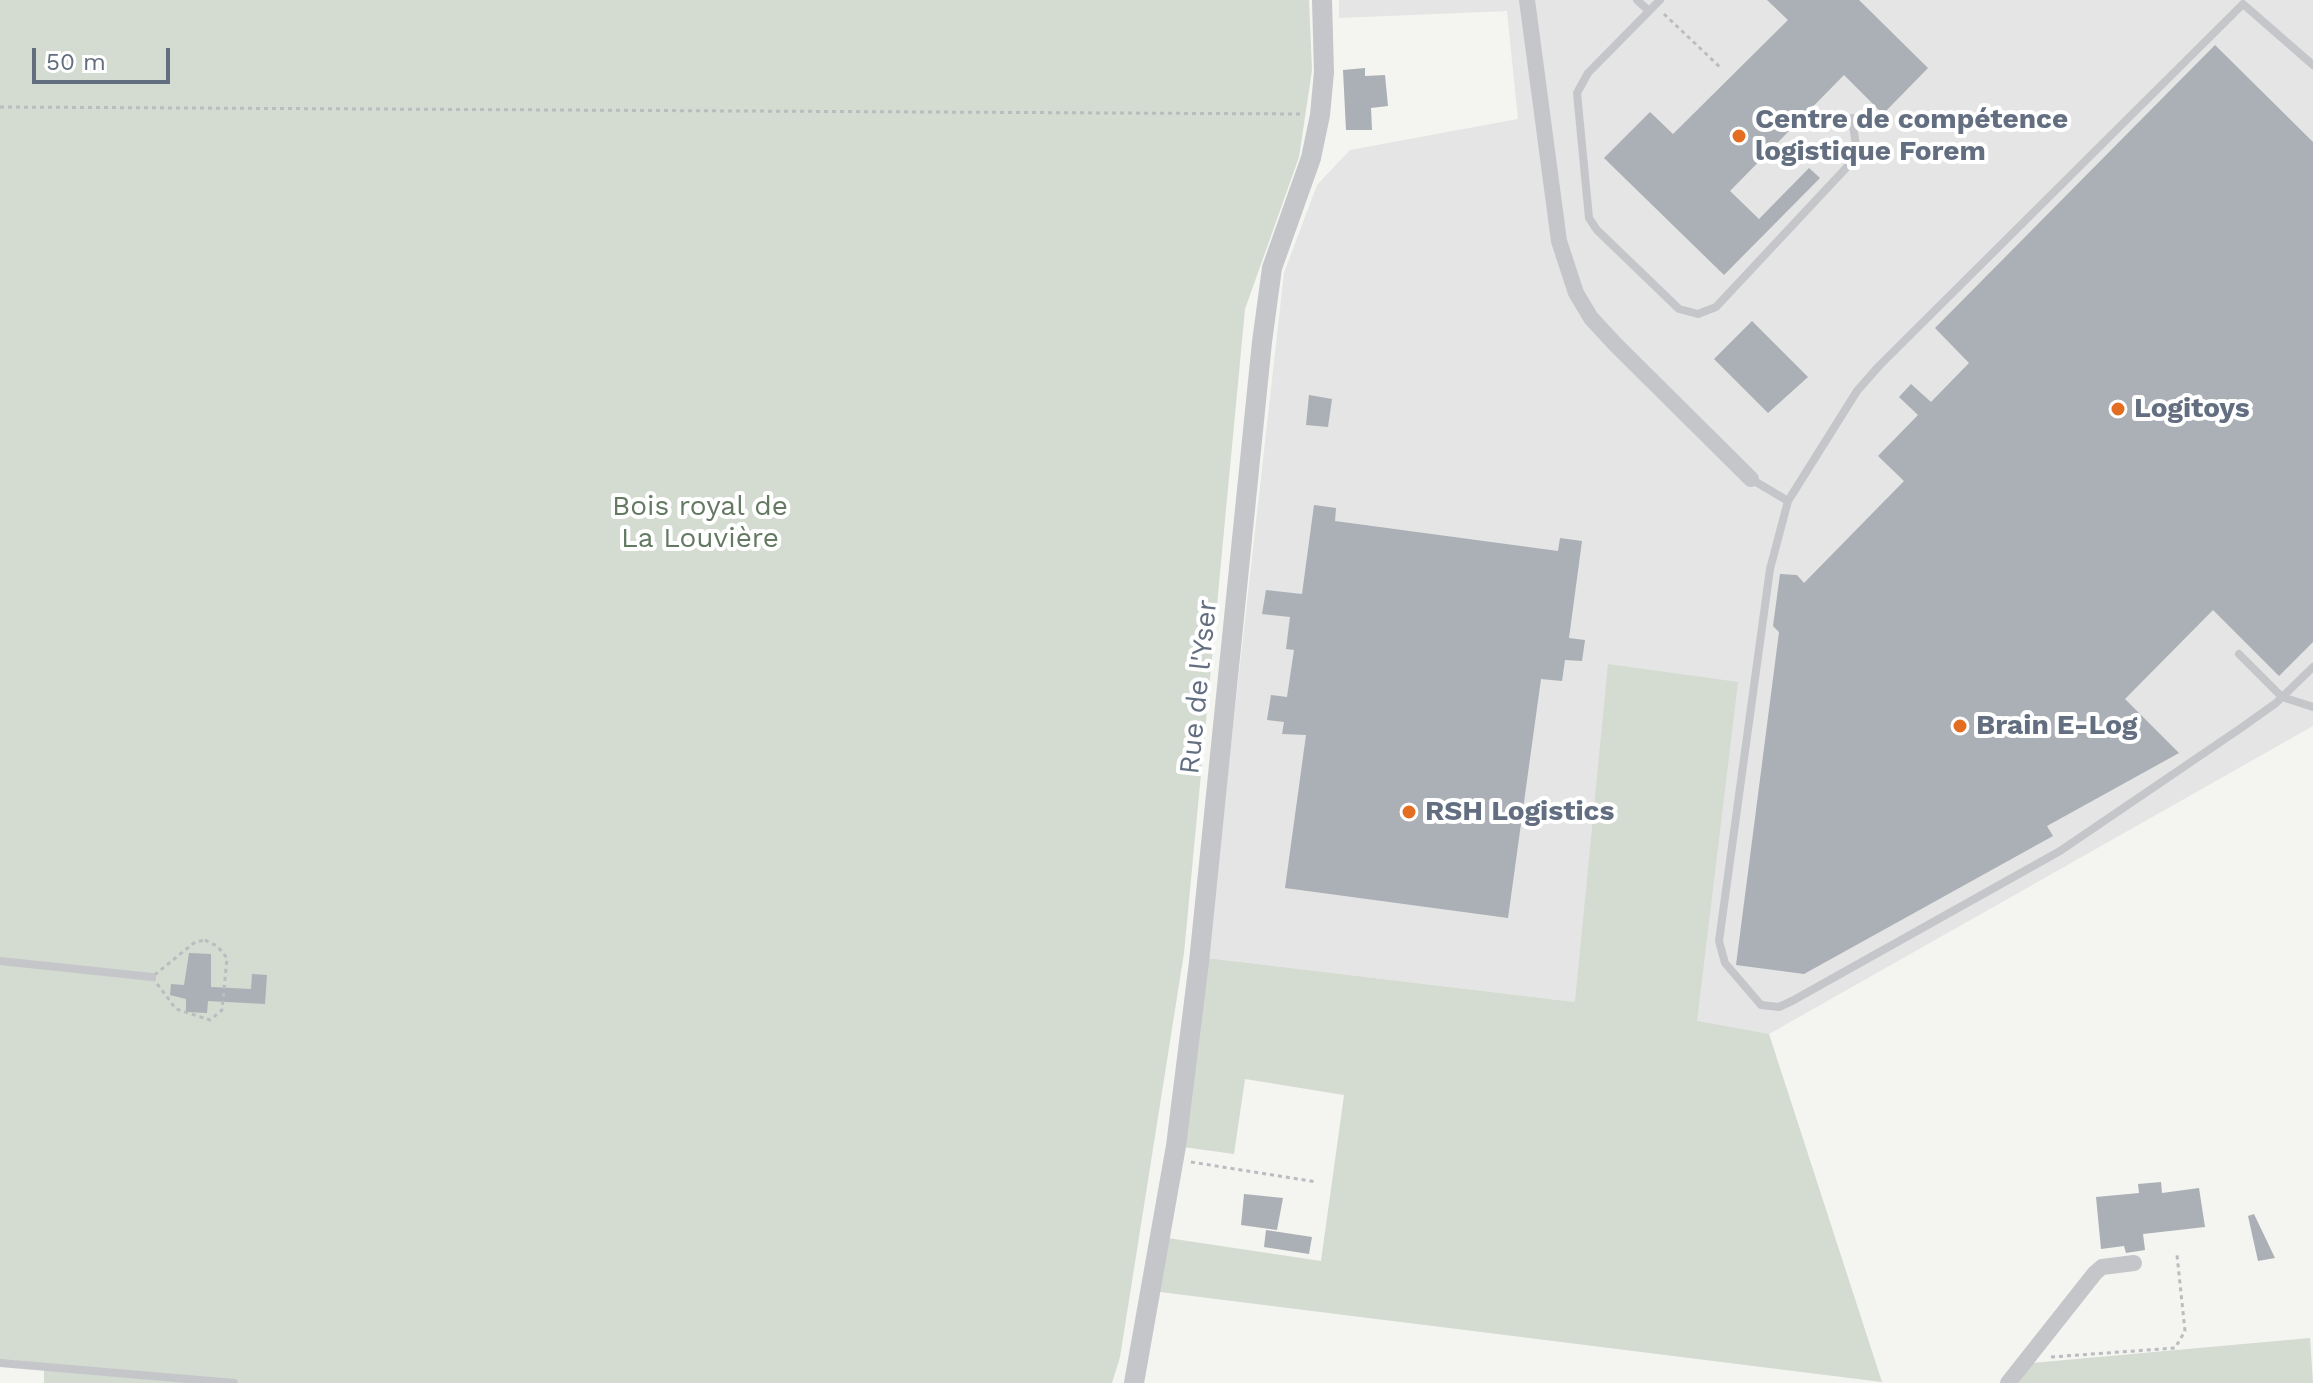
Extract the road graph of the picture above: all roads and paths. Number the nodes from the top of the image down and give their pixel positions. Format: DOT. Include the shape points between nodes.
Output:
graph roads {
  1 [pos="1322,0"];
  2 [pos="1527,0"];
  3 [pos="1637,0"];
  4 [pos="1655,5"];
  5 [pos="2313,65"];
  6 [pos="1722,69"];
  7 [pos="0,107"];
  8 [pos="1307,114"];
  9 [pos="1852,118"];
  10 [pos="1751,479"];
  11 [pos="1788,501"];
  12 [pos="2239,654"];
  13 [pos="2313,667"];
  14 [pos="2282,697"];
  15 [pos="2313,707"];
  16 [pos="0,961"];
  17 [pos="152,977"];
  18 [pos="1174,1160"];
  19 [pos="1317,1182"];
  20 [pos="2177,1255"];
  21 [pos="2134,1263"];
  22 [pos="2029,1359"];
  23 [pos="0,1363"];
  24 [pos="234,1383"];
  25 [pos="1134,1383"];
  26 [pos="2008,1383"];
  1 -- 18 [label="street, Rue de l'Yser" via="1320,115 1311,158 1272,268 1262,342"];
  2 -- 10 [label="street" via="1559,241 1576,293 1615,344"];
  3 -- 4 [label="lane"];
  4 -- 6 [label="path"];
  4 -- 9 [label="lane" via="1588,73 1577,93 1589,218 1679,309 1698,314 1716,307 1847,167 1856,146"];
  5 -- 11 [label="lane" via="2243,4 1879,366 1857,391"];
  7 -- 8 [label="path"];
  10 -- 11 [label="lane"];
  11 -- 14 [label="lane" via="1770,569 1719,941 1725,963 1761,1005 1779,1007 1792,1001 2060,851"];
  12 -- 14 [label="lane"];
  13 -- 14 [label="lane"];
  14 -- 15 [label="lane"];
  16 -- 17 [label="lane"];
  17 -- 17 [label="path" via="195,942 205,940 227,958 222,1010 210,1020 176,1009"];
  18 -- 19 [label="path"];
  18 -- 25 [label="street, Rue de l'Yser"];
  20 -- 22 [label="path" via="2185,1331 2175,1348"];
  21 -- 22 [label="street" via="2102,1267 2095,1273"];
  22 -- 26 [label="street"];
  23 -- 24 [label="lane"];
}
